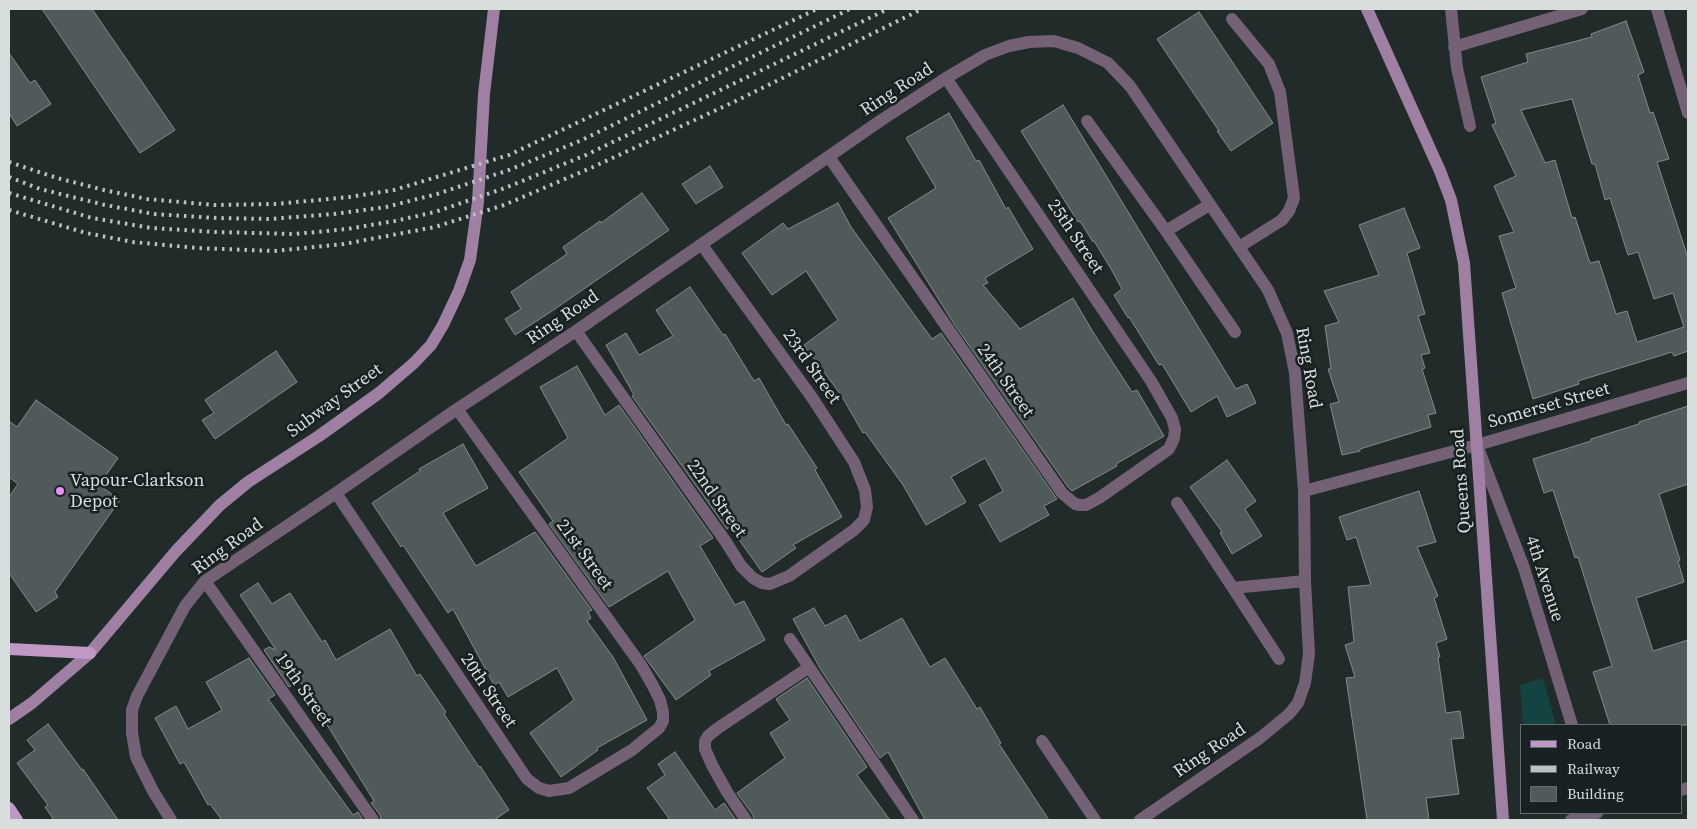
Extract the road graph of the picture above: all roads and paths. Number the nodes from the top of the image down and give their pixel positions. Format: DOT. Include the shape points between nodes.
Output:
graph roads {
  1 [pos="494,9"];
  2 [pos="1367,9"];
  3 [pos="1451,9"];
  4 [pos="1582,9"];
  5 [pos="1657,9"];
  6 [pos="1232,19"];
  7 [pos="1454,47"];
  8 [pos="946,78"];
  9 [pos="1688,112"];
  10 [pos="1086,121"];
  11 [pos="1470,126"];
  12 [pos="829,157"];
  13 [pos="1209,205"];
  14 [pos="1166,231"];
  15 [pos="702,245"];
  16 [pos="1239,247"];
  17 [pos="576,331"];
  18 [pos="1234,332"];
  19 [pos="1688,383"];
  20 [pos="457,409"];
  21 [pos="1172,418"];
  22 [pos="1477,446"];
  23 [pos="1304,491"];
  24 [pos="336,494"];
  25 [pos="1177,503"];
  26 [pos="864,520"];
  27 [pos="205,581"];
  28 [pos="1305,581"];
  29 [pos="1234,588"];
  30 [pos="790,639"];
  31 [pos="9,649"];
  32 [pos="90,653"];
  33 [pos="1279,659"];
  34 [pos="808,668"];
  35 [pos="9,719"];
  36 [pos="1572,724"];
  37 [pos="659,728"];
  38 [pos="1042,741"];
  39 [pos="9,808"];
  40 [pos="1593,814"];
  41 [pos="17,820"];
  42 [pos="171,820"];
  43 [pos="373,820"];
  44 [pos="746,820"];
  45 [pos="914,820"];
  46 [pos="1095,820"];
  47 [pos="1140,820"];
  48 [pos="1503,820"];
  49 [pos="1571,820"];
  1 -- 32 [label="street, Subway Street" via="470,260 459,291 431,345 379,393 248,482 220,505 176,551"];
  2 -- 22 [label="street, Queens Road" via="1451,200 1464,263"];
  3 -- 7 [label="street"];
  4 -- 7 [label="street"];
  5 -- 9 [label="street"];
  6 -- 16 [label="street" via="1269,64 1280,92 1294,198 1282,220"];
  7 -- 11 [label="street"];
  8 -- 12 [label="street, Ring Road"];
  8 -- 13 [label="street, Ring Road" via="985,55 1009,46 1054,41 1078,48 1108,63 1130,86"];
  8 -- 21 [label="street, 25th Street" via="1151,380"];
  10 -- 14 [label="street"];
  12 -- 15 [label="street, Ring Road"];
  12 -- 21 [label="street, 24th Street" via="1068,500 1086,505 1169,449 1175,429"];
  13 -- 14 [label="street"];
  13 -- 16 [label="street, Ring Road"];
  14 -- 18 [label="street"];
  15 -- 17 [label="street, Ring Road"];
  15 -- 26 [label="street, 23rd Street" via="811,396 854,462 865,490 867,507"];
  16 -- 23 [label="street, Ring Road" via="1268,290 1287,333 1295,373"];
  17 -- 20 [label="street, Ring Road"];
  17 -- 26 [label="street, 22nd Street" via="741,566 753,578 770,584 778,581"];
  19 -- 22 [label="street, Somerset Street"];
  20 -- 24 [label="street, Ring Road"];
  20 -- 37 [label="street, 21st Street" via="641,664 660,700 663,721"];
  22 -- 23 [label="street, Somerset Street"];
  22 -- 36 [label="street, 4th Avenue" via="1524,568"];
  22 -- 48 [label="street, Queens Road"];
  23 -- 28 [label="street, Ring Road"];
  24 -- 27 [label="street, Ring Road"];
  24 -- 37 [label="street, 20th Street" via="514,762 538,788 549,791 569,788 632,750"];
  25 -- 29 [label="street"];
  27 -- 42 [label="street, Ring Road" via="185,606 132,710 136,757"];
  27 -- 43 [label="street, 19th Street"];
  28 -- 29 [label="street"];
  28 -- 47 [label="street, Ring Road" via="1309,654 1305,683 1298,702 1289,714 1260,738"];
  29 -- 33 [label="street"];
  30 -- 34 [label="street"];
  31 -- 32 [label="main road"];
  32 -- 35 [label="street, Subway Street"];
  34 -- 44 [label="street" via="718,728 705,741 712,765"];
  34 -- 45 [label="street"];
  38 -- 46 [label="street"];
  39 -- 41 [label="main road"];
  40 -- 49 [label="street"];
}
